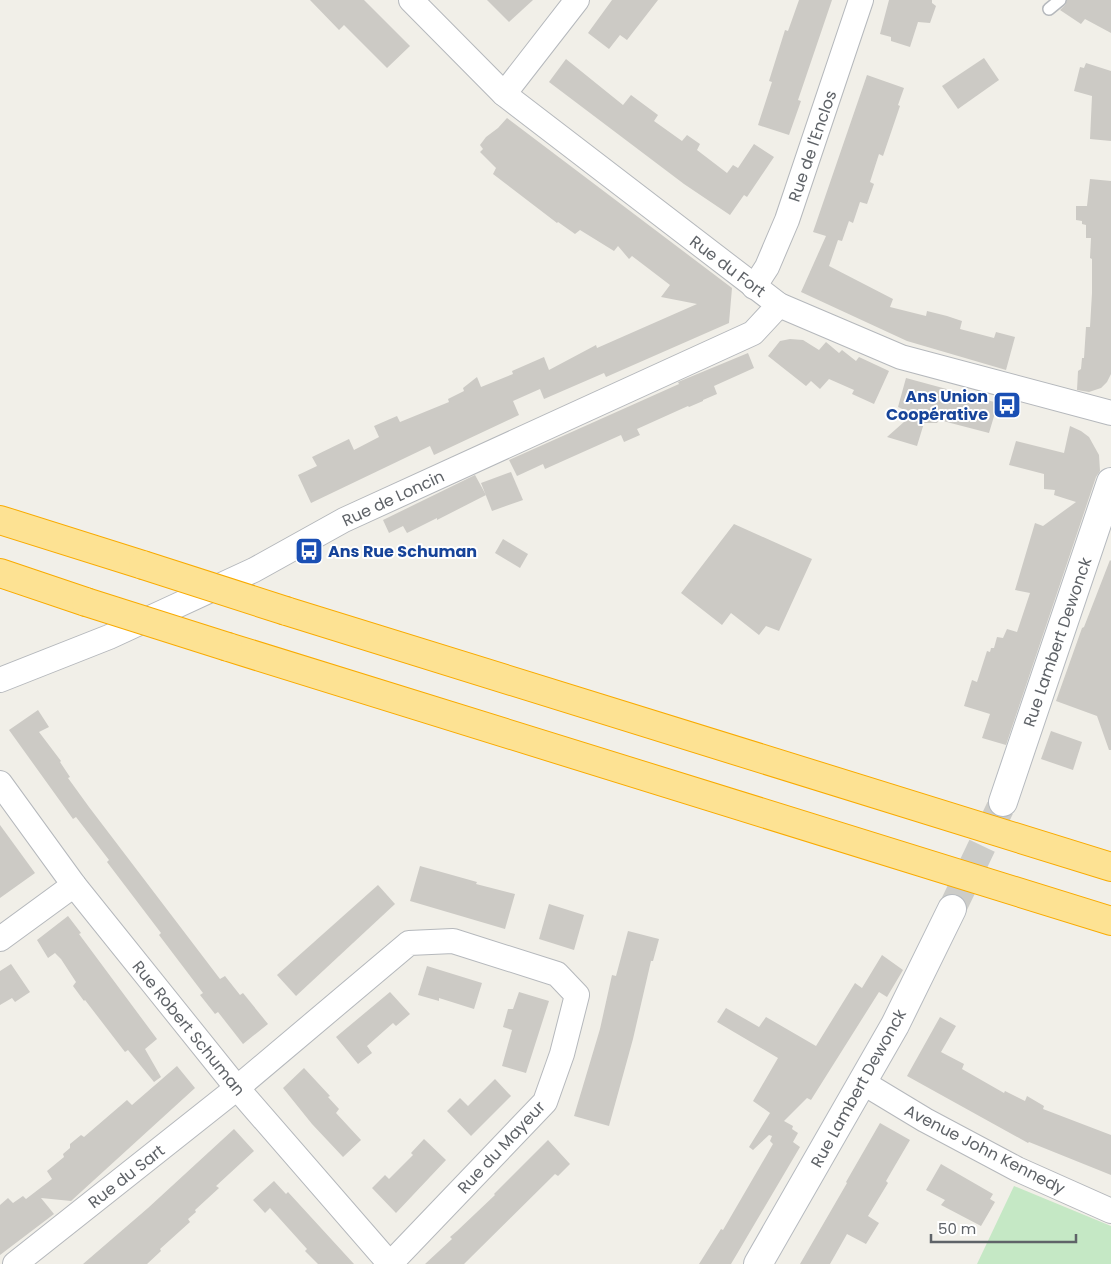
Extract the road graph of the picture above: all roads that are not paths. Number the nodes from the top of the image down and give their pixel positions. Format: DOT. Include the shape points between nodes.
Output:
graph roads {
  1 [pos="411,0"];
  2 [pos="577,0"];
  3 [pos="861,0"];
  4 [pos="1060,0"];
  5 [pos="1049,9"];
  6 [pos="504,94"];
  7 [pos="754,287"];
  8 [pos="779,305"];
  9 [pos="1111,413"];
  10 [pos="1111,482"];
  11 [pos="0,520"];
  12 [pos="0,573"];
  13 [pos="0,680"];
  14 [pos="0,783"];
  15 [pos="1003,802"];
  16 [pos="1111,868"];
  17 [pos="74,885"];
  18 [pos="952,909"];
  19 [pos="1111,921"];
  20 [pos="0,939"];
  21 [pos="862,1082"];
  22 [pos="237,1088"];
  23 [pos="1111,1211"];
  24 [pos="15,1264"];
  25 [pos="390,1264"];
  26 [pos="758,1264"];
  1 -- 6 [label="street, Rue du Fort"];
  2 -- 6 [label="street"];
  3 -- 7 [label="street, Rue de l'Enclos" via="787,220 767,267"];
  4 -- 5 [label="lane"];
  6 -- 7 [label="street, Rue du Fort"];
  7 -- 8 [label="street, Rue du Fort"];
  8 -- 9 [label="street, Rue du Fort" via="901,357"];
  8 -- 13 [label="street, Rue de Loncin" via="753,333 344,520 254,570 109,637"];
  10 -- 15 [label="street, Rue Lambert Dewonck"];
  11 -- 16 [label="highway, bridge"];
  12 -- 19 [label="highway, bridge"];
  14 -- 17 [label="street, Rue Robert Schuman"];
  17 -- 20 [label="street"];
  17 -- 22 [label="street, Rue Robert Schuman"];
  18 -- 21 [label="street, Rue Lambert Dewonck" via="895,1024"];
  21 -- 23 [label="street, Avenue John Kennedy" via="1017,1169"];
  21 -- 26 [label="street, Rue Lambert Dewonck"];
  22 -- 24 [label="street, Rue du Sart"];
  22 -- 25 [label="street, Rue Robert Schuman"];
  22 -- 25 [label="street, Rue du Mayeur" via="409,943 453,941 557,974 577,995 562,1054 545,1102"];
}
